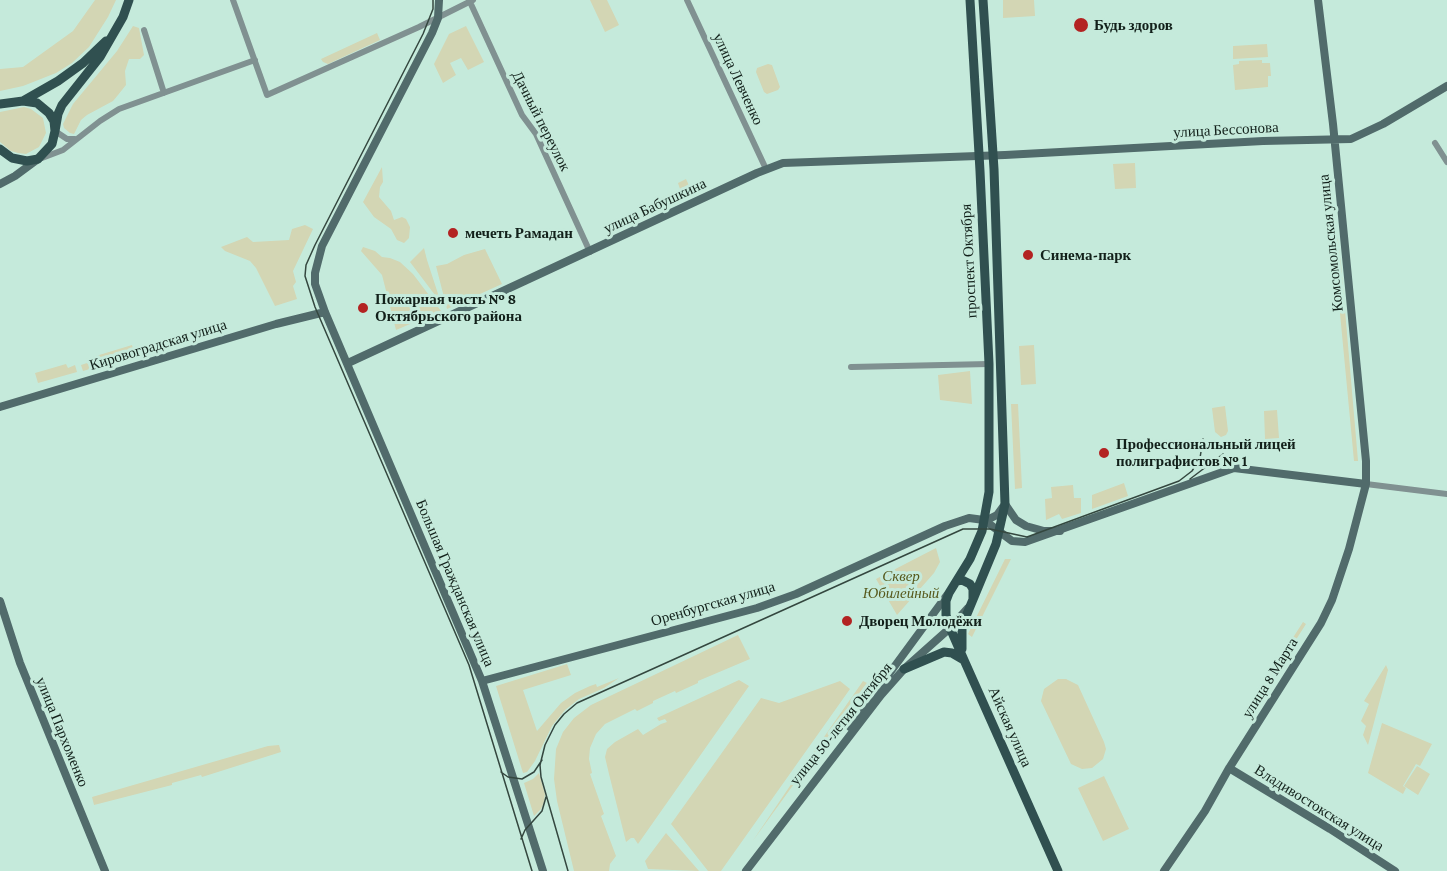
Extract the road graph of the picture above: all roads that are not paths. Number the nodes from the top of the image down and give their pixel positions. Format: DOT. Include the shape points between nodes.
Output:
graph roads {
  1 [pos="129,0"];
  2 [pos="233,0"];
  3 [pos="439,0"];
  4 [pos="687,0"];
  5 [pos="969,0"];
  6 [pos="982,0"];
  7 [pos="1318,0"];
  8 [pos="472,1"];
  9 [pos="438,18"];
  10 [pos="144,30"];
  11 [pos="114,33"];
  12 [pos="255,60"];
  13 [pos="1447,86"];
  14 [pos="975,90"];
  15 [pos="988,90"];
  16 [pos="164,93"];
  17 [pos="22,101"];
  18 [pos="0,104"];
  19 [pos="55,131"];
  20 [pos="76,139"];
  21 [pos="1334,139"];
  22 [pos="1435,143"];
  23 [pos="0,149"];
  24 [pos="979,156"];
  25 [pos="993,156"];
  26 [pos="38,159"];
  27 [pos="1447,162"];
  28 [pos="766,169"];
  29 [pos="0,184"];
  30 [pos="995,216"];
  31 [pos="982,217"];
  32 [pos="590,252"];
  33 [pos="325,312"];
  34 [pos="348,363"];
  35 [pos="989,364"];
  36 [pos="851,367"];
  37 [pos="0,407"];
  38 [pos="988,437"];
  39 [pos="1004,437"];
  40 [pos="1366,484"];
  41 [pos="1447,494"];
  42 [pos="1005,504"];
  43 [pos="984,520"];
  44 [pos="999,531"];
  45 [pos="1060,531"];
  46 [pos="957,581"];
  47 [pos="949,593"];
  48 [pos="0,601"];
  49 [pos="971,603"];
  50 [pos="950,628"];
  51 [pos="964,660"];
  52 [pos="904,669"];
  53 [pos="482,681"];
  54 [pos="824,768"];
  55 [pos="1229,768"];
  56 [pos="105,871"];
  57 [pos="543,871"];
  58 [pos="746,871"];
  59 [pos="1058,871"];
  60 [pos="1164,871"];
  61 [pos="1395,871"];
  1 -- 11 [label="main road"];
  2 -- 12 [label="street"];
  3 -- 9 [label="main road"];
  4 -- 28 [label="street, улица Левченко"];
  5 -- 14 [label="main road, проспект Октября"];
  6 -- 15 [label="main road, проспект Октября"];
  7 -- 21 [label="main road, Комсомольская улица"];
  8 -- 9 [label="street"];
  8 -- 32 [label="street, Дачный переулок" via="522,115 536,134"];
  9 -- 12 [label="street" via="267,95"];
  9 -- 33 [label="main road, Большая Гражданская улица" via="322,246 315,284"];
  10 -- 16 [label="street"];
  11 -- 17 [label="main road" via="67,75"];
  11 -- 19 [label="main road" via="62,105"];
  12 -- 16 [label="street"];
  13 -- 21 [label="main road, улица Бессонова" via="1357,138"];
  14 -- 15 [label="main road"];
  14 -- 24 [label="main road, проспект Октября"];
  15 -- 25 [label="main road, проспект Октября"];
  16 -- 20 [label="street" via="118,109"];
  17 -- 18 [label="main road"];
  17 -- 19 [label="main road" via="37,103 49,112"];
  19 -- 20 [label="street"];
  19 -- 26 [label="main road" via="52,144"];
  20 -- 26 [label="street" via="63,150"];
  21 -- 25 [label="main road, улица Бессонова"];
  21 -- 40 [label="main road, Комсомольская улица"];
  22 -- 27 [label="street"];
  23 -- 26 [label="main road" via="12,158"];
  24 -- 25 [label="main road, улица Бабушкина"];
  24 -- 28 [label="main road, улица Бабушкина" via="792,162"];
  24 -- 31 [label="main road, проспект Октября"];
  25 -- 30 [label="main road, проспект Октября"];
  26 -- 29 [label="main road"];
  28 -- 32 [label="main road, улица Бабушкина"];
  30 -- 31 [label="main road"];
  30 -- 39 [label="main road, проспект Октября"];
  31 -- 35 [label="main road, проспект Октября"];
  32 -- 34 [label="main road, улица Бабушкина"];
  33 -- 34 [label="main road, Большая Гражданская улица"];
  33 -- 37 [label="main road, Кировоградская улица"];
  34 -- 53 [label="main road, Большая Гражданская улица"];
  35 -- 36 [label="street"];
  35 -- 38 [label="main road, проспект Октября"];
  38 -- 39 [label="main road"];
  38 -- 43 [label="main road, проспект Октября" via="989,492"];
  39 -- 42 [label="main road, проспект Октября"];
  40 -- 41 [label="street"];
  40 -- 45 [label="main road" via="1234,468"];
  40 -- 55 [label="main road, улица 8 Марта" via="1328,609"];
  42 -- 43 [label="main road" via="997,515"];
  42 -- 44 [label="main road, улица 50-летия Октября"];
  42 -- 45 [label="main road" via="1026,526"];
  43 -- 44 [label="main road"];
  43 -- 46 [label="main road" via="977,544"];
  43 -- 53 [label="main road, Оренбургская улица" via="969,518 945,526 757,608"];
  44 -- 45 [label="main road" via="1020,543"];
  44 -- 49 [label="main road, улица 50-летия Октября"];
  46 -- 47 [label="main road"];
  46 -- 49 [label="main road" via="970,584 974,592"];
  47 -- 50 [label="main road, Айская улица" via="946,607"];
  47 -- 54 [label="main road" via="861,710"];
  48 -- 56 [label="main road, улица Пархоменко" via="20,663"];
  49 -- 50 [label="main road, улица 50-летия Октября"];
  49 -- 51 [label="main road, улица 50-летия Октября" via="962,634"];
  50 -- 51 [label="main road, Айская улица"];
  50 -- 52 [label="main road, улица 50-летия Октября"];
  51 -- 52 [label="main road" via="944,652"];
  51 -- 59 [label="main road, Айская улица"];
  52 -- 54 [label="main road, улица 50-летия Октября"];
  53 -- 57 [label="main road, Большая Гражданская улица"];
  54 -- 58 [label="main road, улица 50-летия Октября"];
  55 -- 60 [label="main road, улица 8 Марта"];
  55 -- 61 [label="main road, Владивостокская улица"];
}
